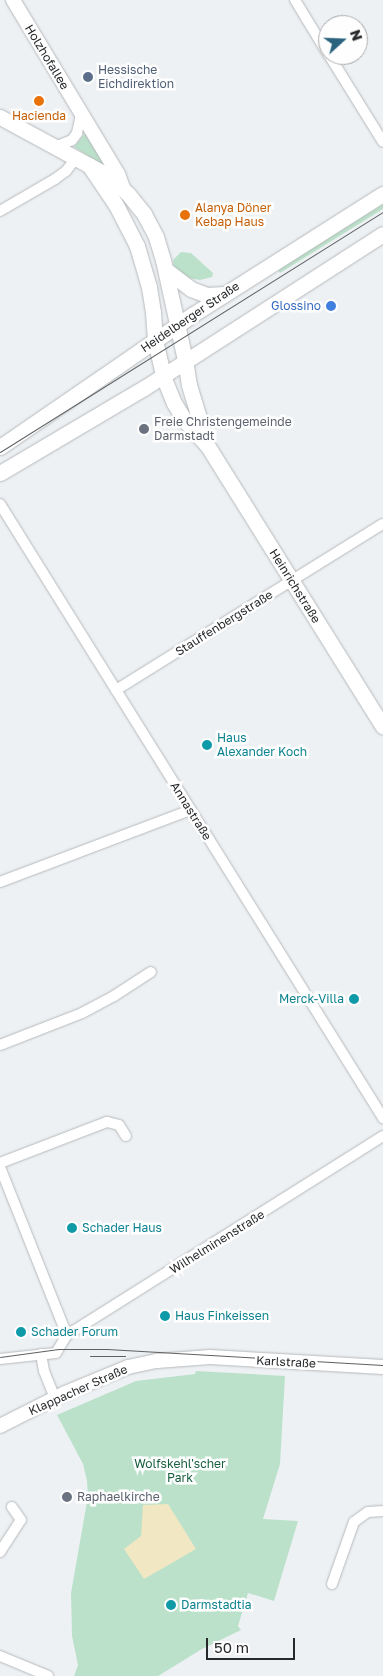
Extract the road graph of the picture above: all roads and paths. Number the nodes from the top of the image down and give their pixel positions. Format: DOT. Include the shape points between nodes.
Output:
graph roads {
  1 [pos="13,0"];
  2 [pos="295,0"];
  3 [pos="318,38"];
  4 [pos="335,65"];
  5 [pos="81,114"];
  6 [pos="0,117"];
  7 [pos="383,142"];
  8 [pos="55,147"];
  9 [pos="82,161"];
  10 [pos="122,188"];
  11 [pos="383,194"];
  12 [pos="0,211"];
  13 [pos="383,234"];
  14 [pos="166,270"];
  15 [pos="224,294"];
  16 [pos="177,325"];
  17 [pos="155,340"];
  18 [pos="186,360"];
  19 [pos="163,376"];
  20 [pos="207,445"];
  21 [pos="0,447"];
  22 [pos="0,473"];
  23 [pos="0,504"];
  24 [pos="383,524"];
  25 [pos="292,581"];
  26 [pos="116,690"];
  27 [pos="383,727"];
  28 [pos="191,810"];
  29 [pos="0,882"];
  30 [pos="151,972"];
  31 [pos="0,1045"];
  32 [pos="383,1118"];
  33 [pos="126,1136"];
  34 [pos="383,1136"];
  35 [pos="0,1164"];
  36 [pos="0,1168"];
  37 [pos="67,1335"];
  38 [pos="41,1354"];
  39 [pos="188,1358"];
  40 [pos="0,1359"];
  41 [pos="383,1368"];
  42 [pos="55,1398"];
  43 [pos="0,1426"];
  44 [pos="12,1507"];
  45 [pos="383,1511"];
  46 [pos="0,1552"];
  47 [pos="332,1584"];
  48 [pos="0,1656"];
  49 [pos="48,1676"];
  1 -- 5 [label="street, Holzhofallee"];
  2 -- 3 [label="street"];
  4 -- 7 [label="street"];
  5 -- 8 [label="street" via="72,140"];
  5 -- 10 [label="street, Holzhofallee" via="118,174"];
  6 -- 8 [label="main road, Heinrichstraße"];
  8 -- 9 [label="main road, Heinrichstraße"];
  9 -- 10 [label="main road, Heinrichstraße" via="107,174"];
  9 -- 12 [label="street"];
  9 -- 17 [label="main road, Heinrichstraße" via="119,211 137,246 152,304"];
  10 -- 14 [label="main road, Heinrichstraße" via="144,214 156,237"];
  11 -- 15 [label="main road, Heidelberger Straße"];
  13 -- 18 [label="main road"];
  14 -- 15 [label="main road" via="191,289 207,295"];
  14 -- 16 [label="main road, Heinrichstraße"];
  15 -- 16 [label="main road, Heidelberger Straße"];
  16 -- 17 [label="main road, Heidelberger Straße"];
  16 -- 18 [label="main road, Heinrichstraße"];
  17 -- 19 [label="main road, Heinrichstraße"];
  17 -- 21 [label="main road, Heidelberger Straße"];
  18 -- 19 [label="main road"];
  18 -- 20 [label="main road, Heinrichstraße" via="189,385"];
  19 -- 20 [label="main road, Heinrichstraße" via="186,422"];
  19 -- 22 [label="main road"];
  20 -- 25 [label="main road, Heinrichstraße"];
  23 -- 26 [label="street, Annastraße"];
  24 -- 25 [label="street, Stauffenbergstraße"];
  25 -- 26 [label="street, Stauffenbergstraße"];
  25 -- 27 [label="main road, Heinrichstraße"];
  26 -- 28 [label="street, Annastraße"];
  28 -- 29 [label="street"];
  28 -- 32 [label="street, Annastraße"];
  30 -- 31 [label="street" via="82,1013"];
  33 -- 35 [label="street" via="119,1125 106,1122"];
  34 -- 37 [label="street, Wilhelminenstraße"];
  36 -- 37 [label="street"];
  37 -- 38 [label="street, Wilhelminenstraße" via="56,1353"];
  38 -- 40 [label="street"];
  38 -- 42 [label="street"];
  39 -- 41 [label="street, Karlstraße"];
  39 -- 42 [label="street, Klappacher Straße" via="128,1367"];
  42 -- 43 [label="street, Klappacher Straße"];
  44 -- 46 [label="street" via="21,1520"];
  45 -- 47 [label="street" via="368,1512 354,1522"];
  48 -- 49 [label="street"];
}
